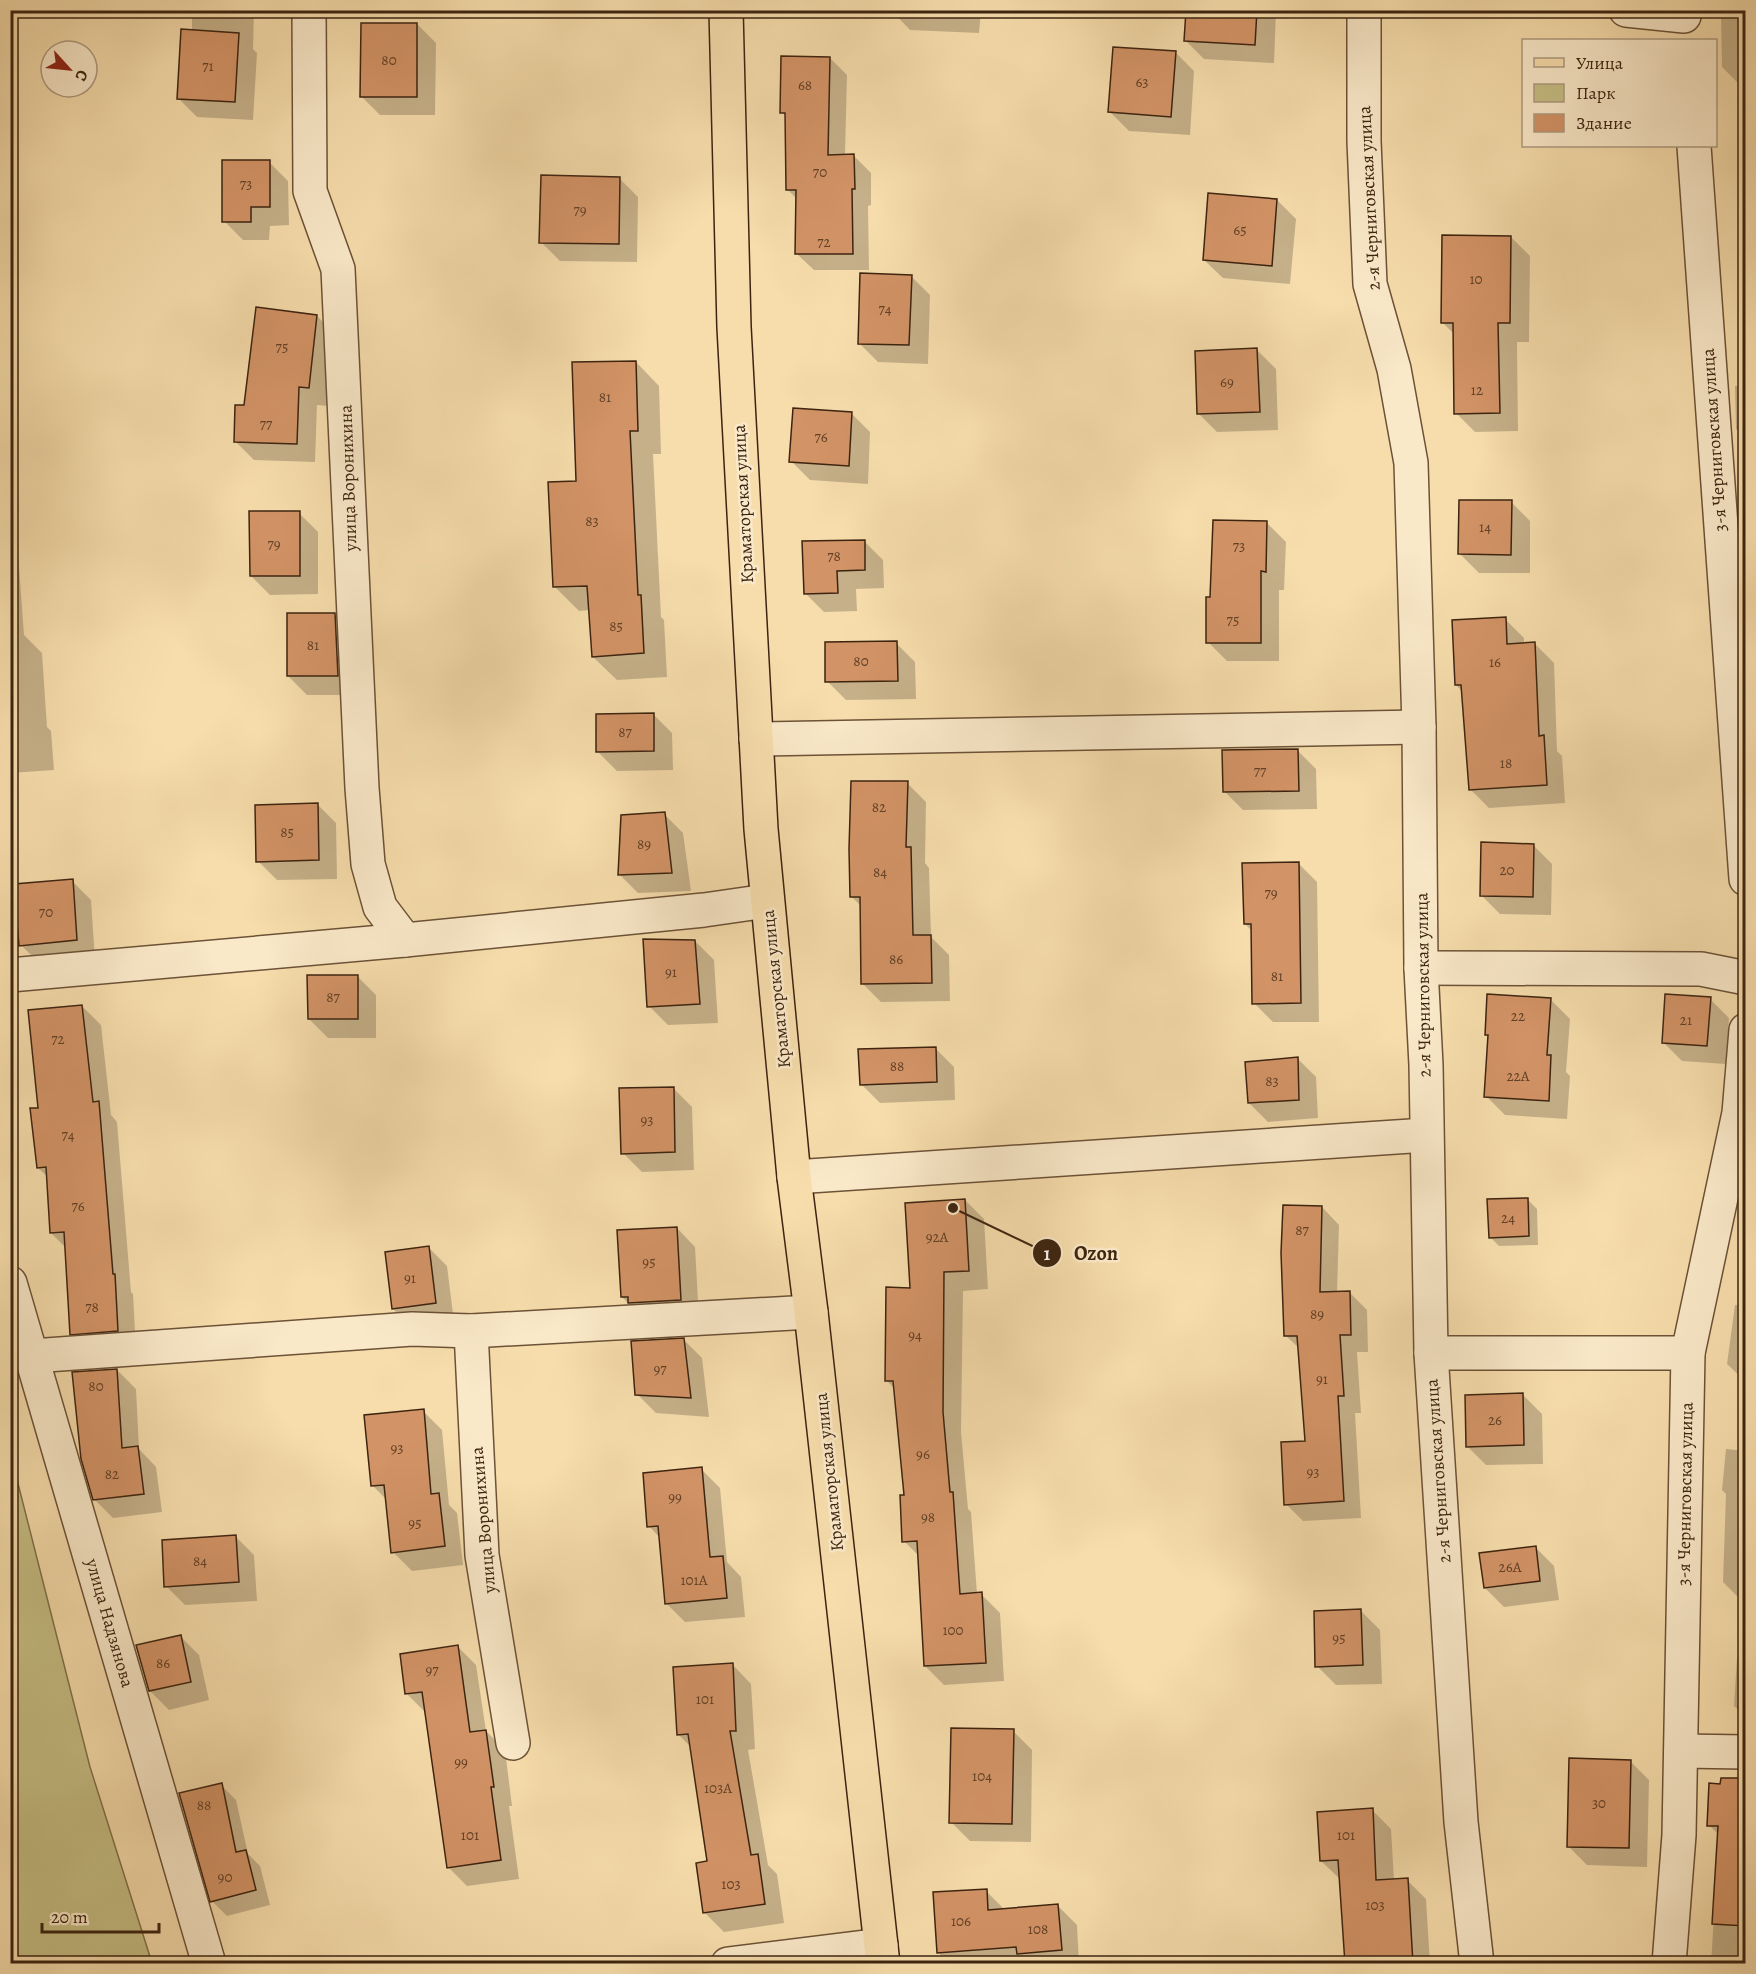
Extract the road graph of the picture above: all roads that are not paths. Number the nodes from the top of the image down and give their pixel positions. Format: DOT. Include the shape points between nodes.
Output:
graph roads {
  1 [pos="309,10"];
  2 [pos="726,10"];
  3 [pos="1364,10"];
  4 [pos="1626,10"];
  5 [pos="1685,22"];
  6 [pos="1694,147"];
  7 [pos="1419,727"];
  8 [pos="756,739"];
  9 [pos="1746,879"];
  10 [pos="767,902"];
  11 [pos="405,940"];
  12 [pos="1421,968"];
  13 [pos="10,975"];
  14 [pos="1746,978"];
  15 [pos="1746,1030"];
  16 [pos="1426,1135"];
  17 [pos="794,1177"];
  18 [pos="10,1283"];
  19 [pos="812,1312"];
  20 [pos="471,1331"];
  21 [pos="1431,1353"];
  22 [pos="1688,1353"];
  23 [pos="32,1356"];
  24 [pos="513,1743"];
  25 [pos="1681,1751"];
  26 [pos="1746,1752"];
  27 [pos="882,1954"];
  28 [pos="209,1964"];
  29 [pos="728,1964"];
  30 [pos="1477,1964"];
  31 [pos="1669,1964"];
  1 -- 11 [label="street, улица Воронихина" via="310,191 338,268 368,864 380,907"];
  2 -- 8 [label="main road, Краматорская улица" via="734,327"];
  3 -- 7 [label="street, 2-я Черниговская улица" via="1370,284 1394,369 1412,463"];
  4 -- 5 [label="street"];
  6 -- 9 [label="street, 3-я Черниговская улица"];
  7 -- 8 [label="street"];
  7 -- 12 [label="street, 2-я Черниговская улица"];
  8 -- 10 [label="main road, Краматорская улица"];
  10 -- 11 [label="street"];
  10 -- 17 [label="main road, Краматорская улица"];
  11 -- 13 [label="street"];
  12 -- 14 [label="street" via="1701,969"];
  12 -- 16 [label="street, 2-я Черниговская улица"];
  15 -- 22 [label="street, 3-я Черниговская улица" via="1739,1113"];
  16 -- 17 [label="street"];
  16 -- 21 [label="street, 2-я Черниговская улица"];
  17 -- 19 [label="main road, Краматорская улица"];
  18 -- 23 [label="street, улица Надзянова"];
  19 -- 20 [label="street"];
  19 -- 27 [label="main road, Краматорская улица"];
  20 -- 23 [label="street" via="412,1329"];
  20 -- 24 [label="street, улица Воронихина" via="483,1555"];
  21 -- 22 [label="street"];
  21 -- 30 [label="street, 2-я Черниговская улица" via="1461,1822"];
  22 -- 25 [label="street, 3-я Черниговская улица"];
  23 -- 28 [label="street, улица Надзянова"];
  25 -- 26 [label="street"];
  25 -- 31 [label="street, 3-я Черниговская улица"];
  27 -- 29 [label="street"];
}
